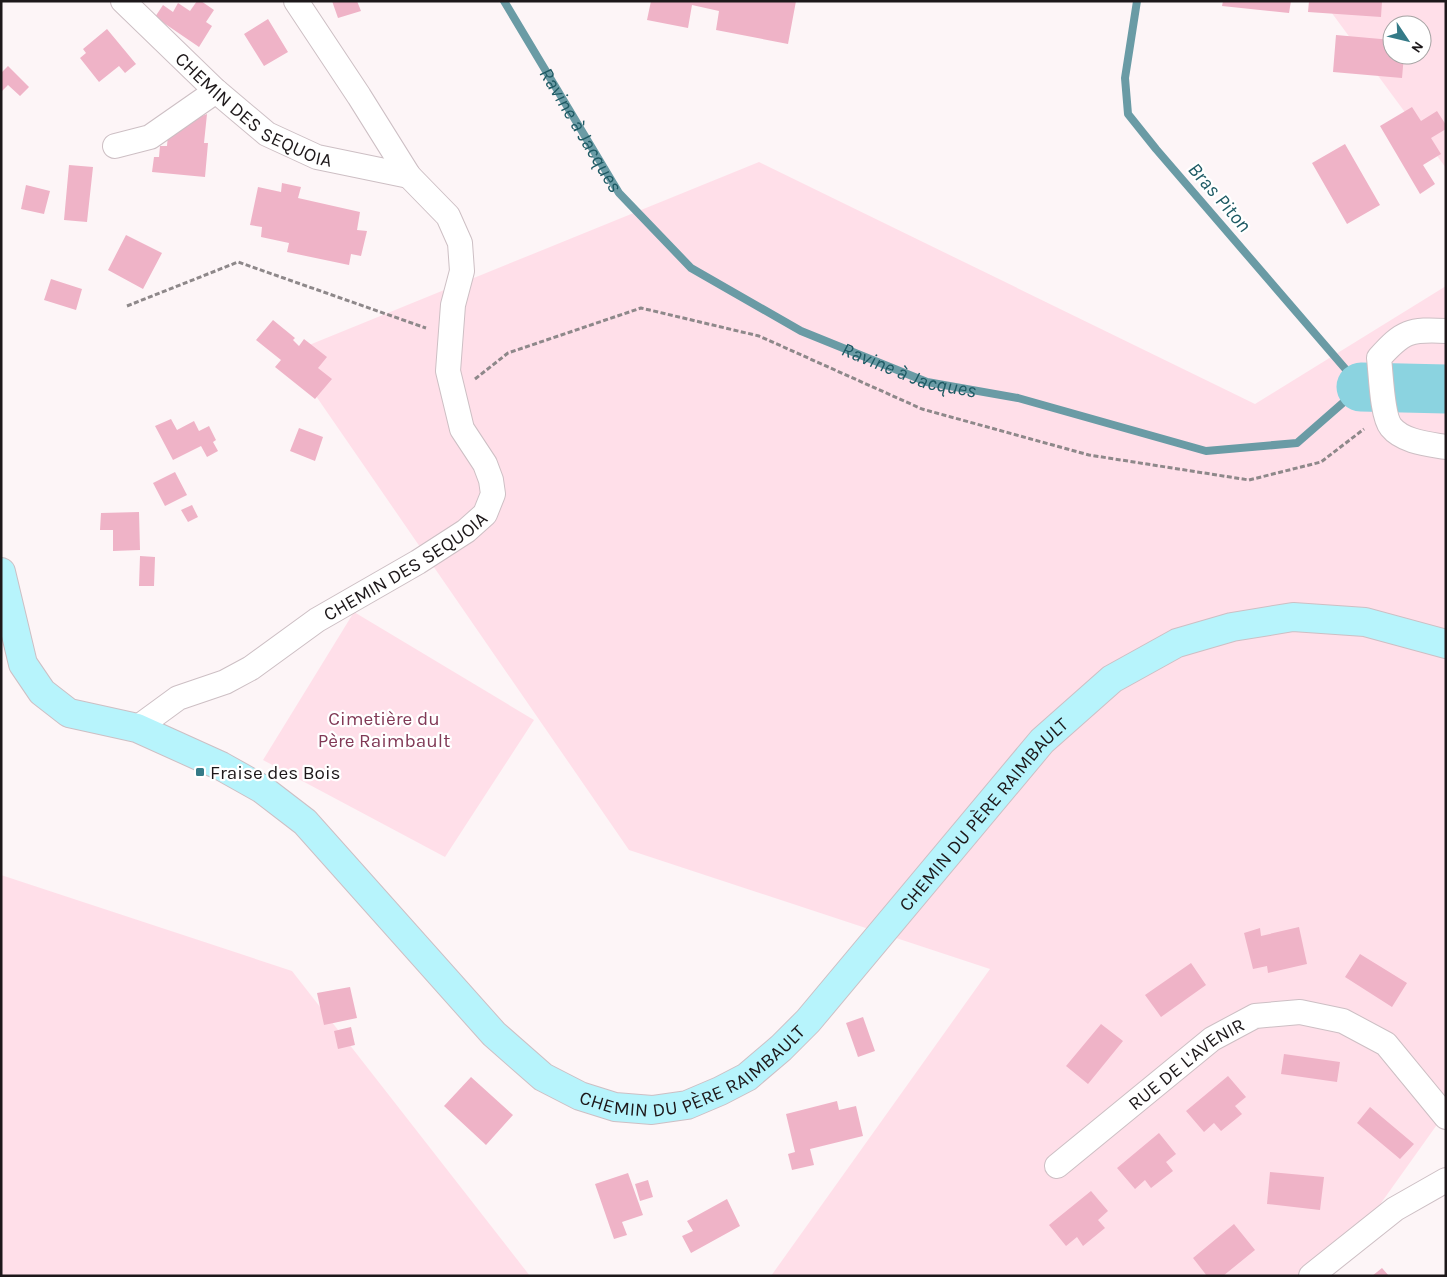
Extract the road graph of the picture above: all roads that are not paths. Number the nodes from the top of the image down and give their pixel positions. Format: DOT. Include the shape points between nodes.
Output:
graph roads {
  1 [pos="123,1"];
  2 [pos="296,1"];
  3 [pos="216,91"];
  4 [pos="115,146"];
  5 [pos="409,176"];
  6 [pos="1446,331"];
  7 [pos="1446,448"];
  8 [pos="1,572"];
  9 [pos="1446,644"];
  10 [pos="137,728"];
  11 [pos="1446,1117"];
  12 [pos="1057,1166"];
  13 [pos="1446,1180"];
  14 [pos="1311,1276"];
  1 -- 3 [label="street, CHEMIN DES SEQUOIA"];
  2 -- 5 [label="street, CHEMIN DES SEQUOIA"];
  3 -- 4 [label="street" via="150,137"];
  3 -- 5 [label="street, CHEMIN DES SEQUOIA" via="267,134 317,157"];
  5 -- 10 [label="street, CHEMIN DES SEQUOIA" via="448,216 460,243 462,271 453,306 448,372 462,429 485,464 491,480 493,494 485,514 466,531 418,562 317,620 251,668 225,682 178,698"];
  6 -- 7 [label="street" via="1422,329 1406,334 1394,341 1379,358 1391,427 1406,437"];
  8 -- 10 [label="street, CHEMIN DU PÈRE RAIMBAULT" via="23,664 42,692 69,713"];
  9 -- 10 [label="street, CHEMIN DU PÈRE RAIMBAULT" via="1365,622 1293,617 1232,627 1177,644 1112,679 1042,741 781,1048 747,1077 720,1091 687,1105 652,1110 615,1106 580,1096 543,1077 494,1034 305,822 262,789 221,766"];
  11 -- 12 [label="street, RUE DE L'AVENIR" via="1386,1044 1343,1021 1300,1012 1255,1016 1212,1038"];
  13 -- 14 [label="street" via="1395,1209"];
}
